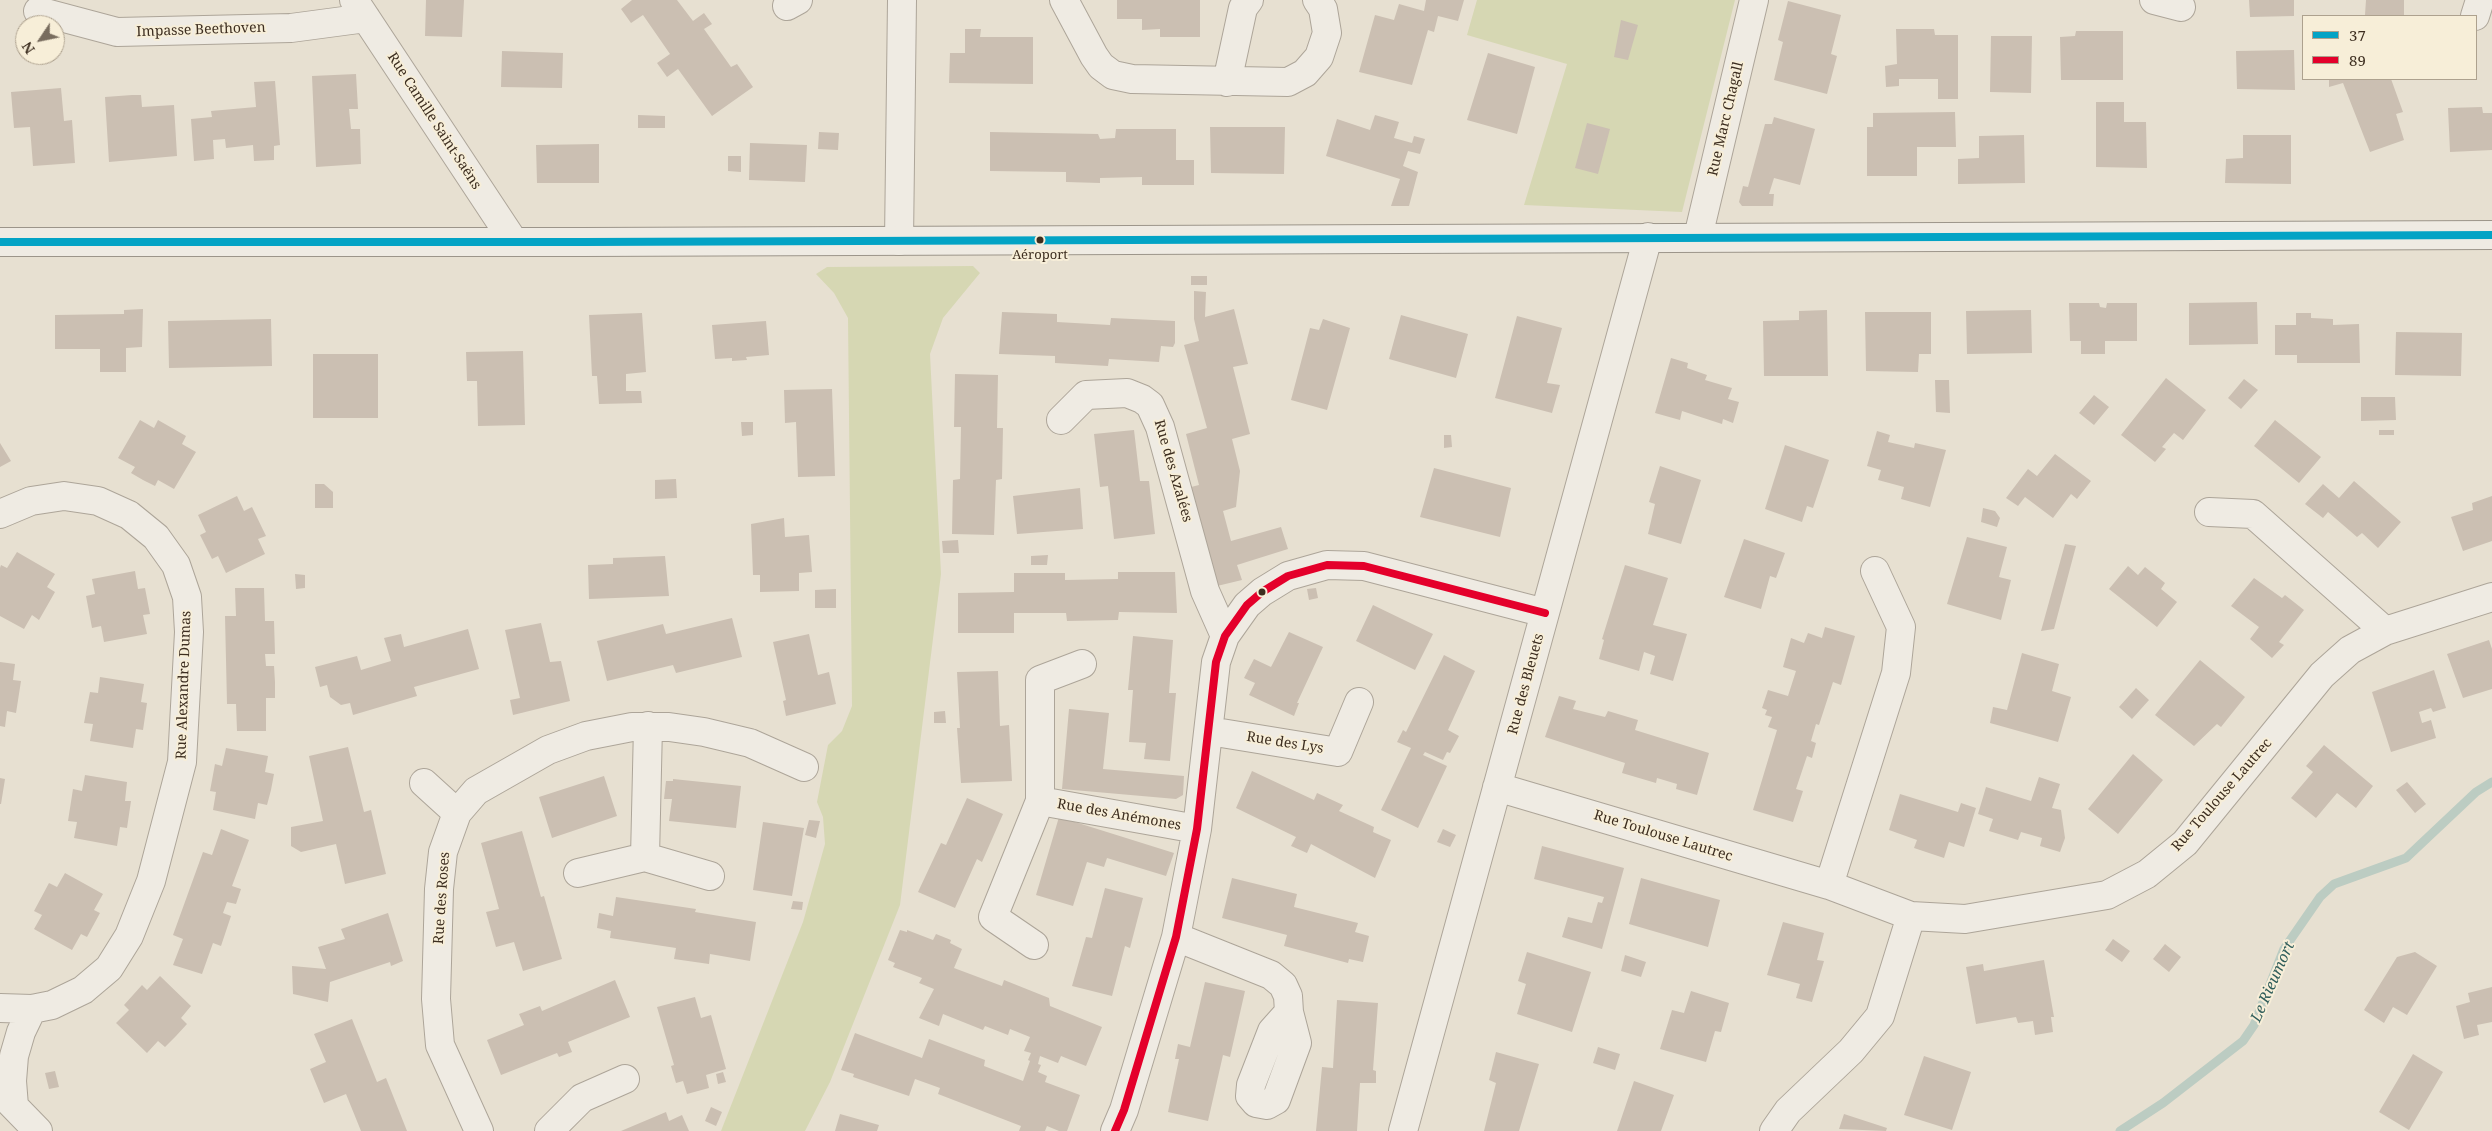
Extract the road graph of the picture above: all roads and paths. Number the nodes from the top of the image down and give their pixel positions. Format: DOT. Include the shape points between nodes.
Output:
graph roads {
  1 [pos="902,0"];
  2 [pos="1064,0"];
  3 [pos="1249,0"];
  4 [pos="1317,0"];
  5 [pos="1754,0"];
  6 [pos="2154,0"];
  7 [pos="2480,0"];
  8 [pos="2181,7"];
  9 [pos="360,9"];
  10 [pos="38,11"];
  11 [pos="2475,15"];
  12 [pos="1227,82"];
  13 [pos="2492,235"];
  14 [pos="1648,236"];
  15 [pos="1698,237"];
  16 [pos="899,240"];
  17 [pos="0,242"];
  18 [pos="514,242"];
  19 [pos="1061,420"];
  20 [pos="2209,512"];
  21 [pos="0,514"];
  22 [pos="1875,571"];
  23 [pos="2492,597"];
  24 [pos="1545,612"];
  25 [pos="2385,631"];
  26 [pos="1226,636"];
  27 [pos="1082,664"];
  28 [pos="1358,702"];
  29 [pos="648,726"];
  30 [pos="1209,731"];
  31 [pos="804,767"];
  32 [pos="424,783"];
  33 [pos="1497,787"];
  34 [pos="1040,801"];
  35 [pos="457,813"];
  36 [pos="1197,829"];
  37 [pos="644,857"];
  38 [pos="578,873"];
  39 [pos="710,876"];
  40 [pos="1829,885"];
  41 [pos="1911,916"];
  42 [pos="1176,937"];
  43 [pos="1034,945"];
  44 [pos="0,1008"];
  45 [pos="32,1009"];
  46 [pos="1289,1012"];
  47 [pos="625,1079"];
  48 [pos="7,1099"];
  49 [pos="38,1131"];
  50 [pos="479,1131"];
  51 [pos="549,1131"];
  52 [pos="1115,1131"];
  53 [pos="1403,1131"];
  54 [pos="1774,1131"];
  1 -- 16 [label="street"];
  2 -- 12 [label="street" via="1094,56 1113,75 1132,79"];
  3 -- 12 [label="street" via="1243,8"];
  4 -- 12 [label="street" via="1323,9 1327,33 1319,57 1306,73 1288,82"];
  5 -- 15 [label="street, Rue Marc Chagall"];
  6 -- 8 [label="street"];
  7 -- 11 [label="street"];
  9 -- 10 [label="street, Impasse Beethoven" via="291,28 117,32"];
  9 -- 18 [label="street, Rue Camille Saint-Saëns"];
  13 -- 15 [label="street"];
  14 -- 15 [label="street"];
  14 -- 16 [label="street"];
  14 -- 24 [label="street, Rue des Bleuets"];
  16 -- 18 [label="street"];
  17 -- 18 [label="street"];
  19 -- 26 [label="street, Rue des Azalées" via="1086,395 1127,393 1150,404 1160,427 1205,591"];
  20 -- 25 [label="street" via="2253,514"];
  21 -- 45 [label="street, Rue Alexandre Dumas" via="31,501 64,496 106,504 129,515 156,537 176,565 187,598 189,632 182,762 151,882 129,936 109,968 83,990 52,1005"];
  22 -- 40 [label="street" via="1901,627 1896,673"];
  23 -- 25 [label="street, Rue Toulouse Lautrec"];
  24 -- 26 [label="street" via="1364,566 1327,565 1288,576 1262,592 1247,605"];
  24 -- 33 [label="street, Rue des Bleuets"];
  25 -- 41 [label="street, Rue Toulouse Lautrec" via="2350,650 2322,675 2185,843 2148,874 2107,895 1965,919"];
  26 -- 30 [label="street" via="1216,662"];
  27 -- 34 [label="street, Rue des Anémones" via="1040,680"];
  28 -- 30 [label="street, Rue des Lys" via="1338,752"];
  29 -- 31 [label="street, Rue des Roses" via="688,729 750,743"];
  29 -- 35 [label="street, Rue des Roses" via="586,736 548,750 476,791"];
  29 -- 37 [label="street"];
  30 -- 36 [label="street"];
  32 -- 35 [label="street"];
  33 -- 40 [label="street, Rue Toulouse Lautrec"];
  33 -- 53 [label="street, Rue des Bleuets"];
  34 -- 36 [label="street, Rue des Anémones"];
  34 -- 43 [label="street, Rue des Anémones" via="993,917"];
  35 -- 50 [label="street, Rue des Roses" via="443,852 439,889 438,1017 440,1045"];
  36 -- 42 [label="street"];
  37 -- 38 [label="street"];
  37 -- 39 [label="street"];
  40 -- 41 [label="street, Rue Toulouse Lautrec"];
  41 -- 54 [label="street" via="1880,1016 1851,1051 1788,1111"];
  42 -- 46 [label="street" via="1271,975 1283,985"];
  42 -- 52 [label="street"];
  44 -- 45 [label="street, Rue Alexandre Dumas"];
  45 -- 48 [label="street" via="14,1056"];
  47 -- 51 [label="street" via="582,1098"];
  48 -- 49 [label="street"];
}
